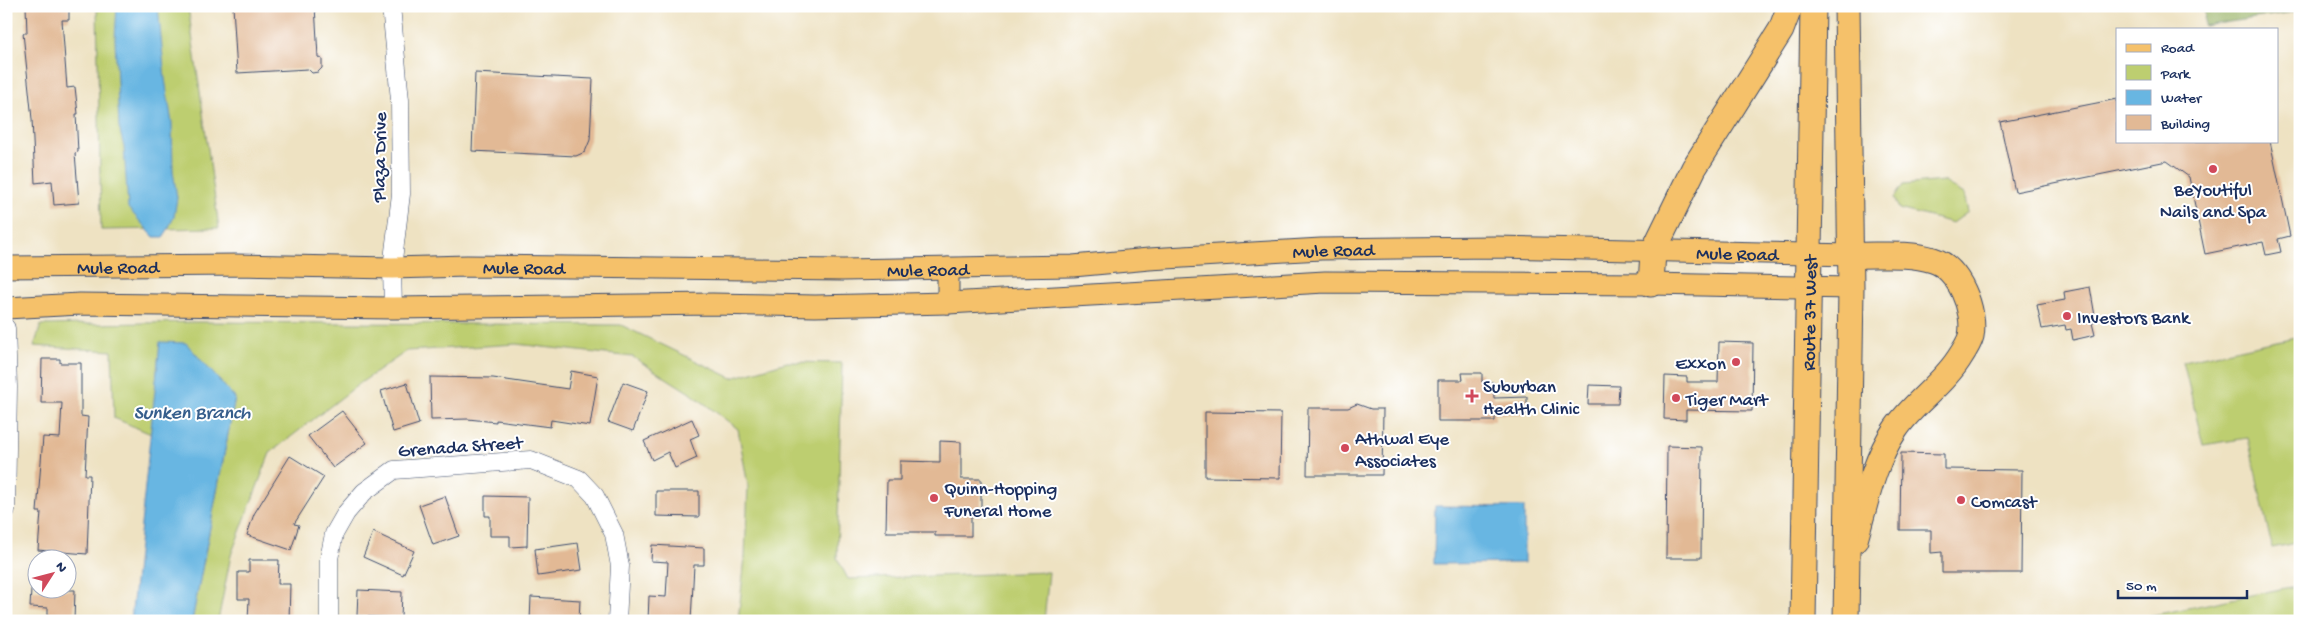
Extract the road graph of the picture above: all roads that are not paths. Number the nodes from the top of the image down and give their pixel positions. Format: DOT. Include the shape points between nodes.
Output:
graph roads {
  1 [pos="392,6"];
  2 [pos="1790,6"];
  3 [pos="1813,6"];
  4 [pos="1847,6"];
  5 [pos="1399,248"];
  6 [pos="1278,251"];
  7 [pos="1653,252"];
  8 [pos="1810,254"];
  9 [pos="1851,255"];
  10 [pos="6,266"];
  11 [pos="392,268"];
  12 [pos="948,268"];
  13 [pos="1401,283"];
  14 [pos="1280,284"];
  15 [pos="1651,284"];
  16 [pos="1810,288"];
  17 [pos="1851,288"];
  18 [pos="948,303"];
  19 [pos="6,308"];
  20 [pos="392,308"];
  21 [pos="6,328"];
  22 [pos="7,459"];
  23 [pos="6,510"];
  24 [pos="1846,575"];
  25 [pos="329,621"];
  26 [pos="617,621"];
  27 [pos="1803,621"];
  28 [pos="1846,621"];
  1 -- 11 [label="street, Plaza Drive" via="400,100 401,194"];
  2 -- 7 [label="highway" via="1781,30 1694,168"];
  3 -- 8 [label="highway, Route 37 West"];
  4 -- 9 [label="highway"];
  5 -- 6 [label="main road, Mule Road"];
  5 -- 7 [label="main road, Mule Road" via="1495,247"];
  5 -- 13 [label="main road"];
  6 -- 12 [label="main road, Mule Road" via="1072,266"];
  6 -- 14 [label="main road"];
  7 -- 8 [label="main road, Mule Road"];
  7 -- 15 [label="highway"];
  8 -- 9 [label="main road, Mule Road"];
  8 -- 16 [label="highway, Route 37 West"];
  9 -- 17 [label="highway"];
  9 -- 24 [label="highway" via="1914,255 1936,261 1957,279 1966,295 1971,337 1958,361 1896,429 1877,462"];
  10 -- 11 [label="main road, Mule Road"];
  11 -- 12 [label="main road, Mule Road" via="467,266 793,271"];
  11 -- 20 [label="street, Plaza Drive"];
  12 -- 18 [label="main road"];
  13 -- 14 [label="main road, Mule Road"];
  13 -- 15 [label="main road, Mule Road"];
  14 -- 18 [label="main road, Mule Road"];
  15 -- 16 [label="main road, Mule Road"];
  16 -- 17 [label="main road, Mule Road"];
  16 -- 27 [label="highway, Route 37 West"];
  17 -- 24 [label="highway"];
  18 -- 20 [label="main road, Mule Road"];
  19 -- 20 [label="main road, Mule Road" via="80,304"];
  21 -- 22 [label="street"];
  22 -- 23 [label="street"];
  24 -- 28 [label="highway"];
  25 -- 26 [label="street, Grenada Street" via="329,559 334,534 364,492 394,470 531,460 579,479 595,496 614,534 620,566"];
}
